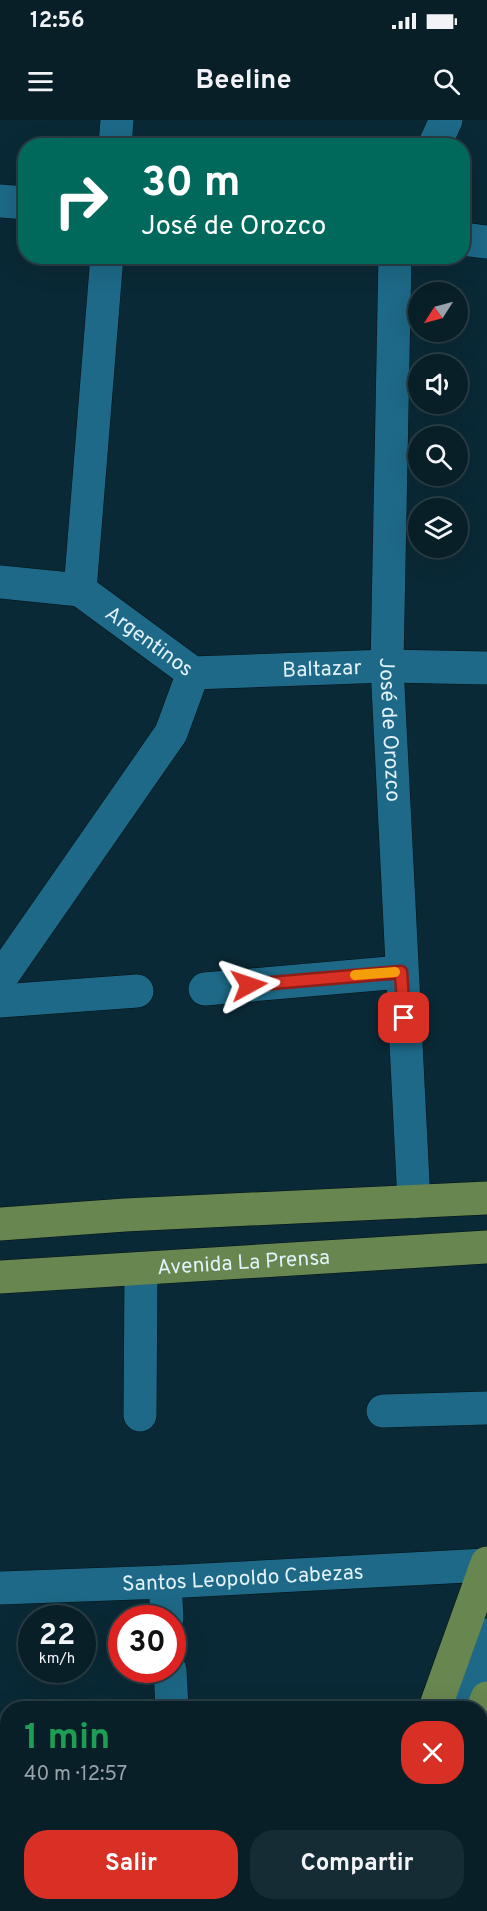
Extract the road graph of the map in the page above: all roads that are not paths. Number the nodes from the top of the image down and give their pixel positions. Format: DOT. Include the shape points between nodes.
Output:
graph roads {
  1 [pos="117,120"];
  2 [pos="446,120"];
  3 [pos="116,138"];
  4 [pos="438,138"];
  5 [pos="0,201"];
  6 [pos="18,202"];
  7 [pos="470,240"];
  8 [pos="487,242"];
  9 [pos="105,264"];
  10 [pos="395,264"];
  11 [pos="0,582"];
  12 [pos="80,590"];
  13 [pos="387,666"];
  14 [pos="487,668"];
  15 [pos="194,673"];
  16 [pos="401,972"];
  17 [pos="0,979"];
  18 [pos="205,989"];
  19 [pos="137,990"];
  20 [pos="0,1001"];
  21 [pos="487,1198"];
  22 [pos="414,1202"];
  23 [pos="0,1224"];
  24 [pos="487,1247"];
  25 [pos="450,1249"];
  26 [pos="487,1260"];
  27 [pos="141,1269"];
  28 [pos="0,1277"];
  29 [pos="487,1408"];
  30 [pos="382,1411"];
  31 [pos="140,1415"];
  32 [pos="487,1564"];
  33 [pos="165,1582"];
  34 [pos="0,1588"];
  35 [pos="166,1605"];
  36 [pos="487,1635"];
  37 [pos="171,1683"];
  38 [pos="172,1701"];
  39 [pos="438,1701"];
  40 [pos="463,1701"];
  1 -- 3 [label="street"];
  2 -- 4 [label="street"];
  5 -- 6 [label="street"];
  7 -- 8 [label="street"];
  9 -- 12 [label="street, Argentinos"];
  10 -- 13 [label="street, José de Orozco"];
  11 -- 12 [label="street"];
  12 -- 15 [label="street, Argentinos"];
  13 -- 14 [label="street, Baltazar"];
  13 -- 15 [label="street, Baltazar"];
  13 -- 16 [label="street, José de Orozco"];
  15 -- 17 [label="street, Argentinos" via="171,732"];
  16 -- 18 [label="street"];
  16 -- 22 [label="street, José de Orozco"];
  19 -- 20 [label="street"];
  21 -- 22 [label="main road"];
  22 -- 23 [label="main road"];
  24 -- 25 [label="main road, Avenida La Prensa"];
  25 -- 26 [label="main road"];
  25 -- 27 [label="main road, Avenida La Prensa"];
  27 -- 28 [label="main road, Avenida La Prensa"];
  27 -- 31 [label="street"];
  29 -- 30 [label="street"];
  32 -- 33 [label="street, Santos Leopoldo Cabezas"];
  32 -- 39 [label="main road"];
  33 -- 34 [label="street, Santos Leopoldo Cabezas"];
  33 -- 35 [label="street"];
  36 -- 40 [label="street"];
  37 -- 38 [label="street"];
}
